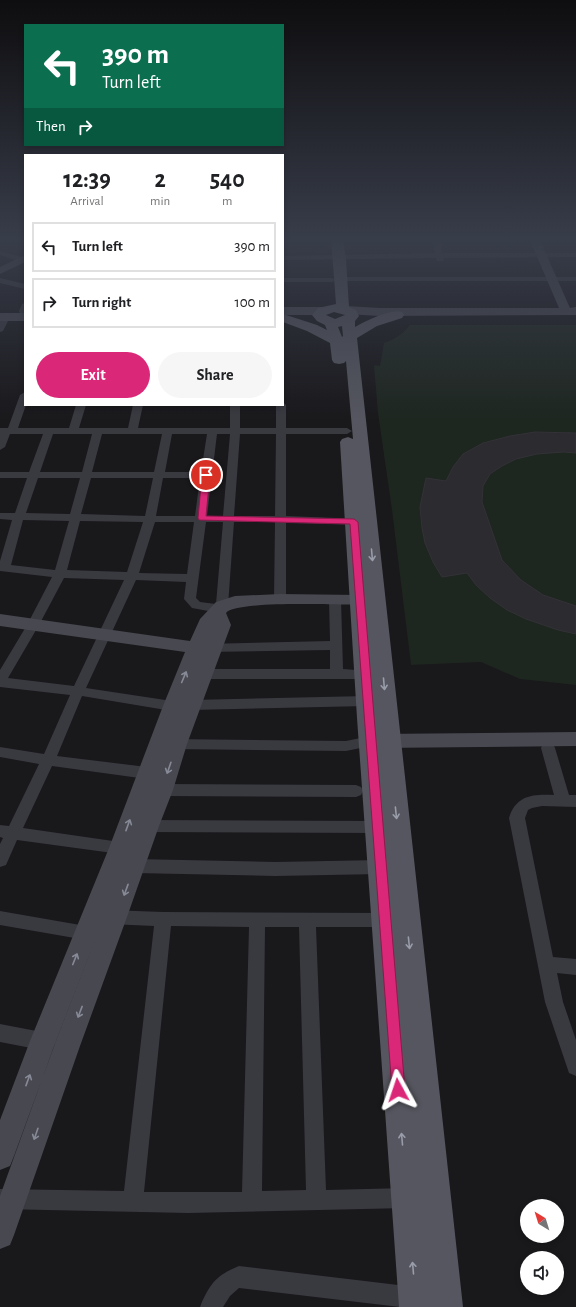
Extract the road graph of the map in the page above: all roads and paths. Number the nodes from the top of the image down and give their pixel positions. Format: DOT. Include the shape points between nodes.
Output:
graph roads {
  1 [pos="337,299"];
  2 [pos="565,299"];
  3 [pos="24,311"];
  4 [pos="284,311"];
  5 [pos="573,312"];
  6 [pos="2,315"];
  7 [pos="397,315"];
  8 [pos="284,318"];
  9 [pos="284,318"];
  10 [pos="338,320"];
  11 [pos="0,329"];
  12 [pos="24,396"];
  13 [pos="81,406"];
  14 [pos="138,406"];
  15 [pos="235,406"];
  16 [pos="281,406"];
  17 [pos="6,431"];
  18 [pos="49,431"];
  19 [pos="73,431"];
  20 [pos="98,431"];
  21 [pos="212,431"];
  22 [pos="235,431"];
  23 [pos="282,431"];
  24 [pos="347,431"];
  25 [pos="132,432"];
  26 [pos="167,432"];
  27 [pos="0,447"];
  28 [pos="0,475"];
  29 [pos="34,475"];
  30 [pos="206,475"];
  31 [pos="86,476"];
  32 [pos="159,476"];
  33 [pos="0,516"];
  34 [pos="19,516"];
  35 [pos="75,517"];
  36 [pos="202,518"];
  37 [pos="150,519"];
  38 [pos="228,519"];
  39 [pos="280,519"];
  40 [pos="361,522"];
  41 [pos="2,567"];
  42 [pos="60,574"];
  43 [pos="132,576"];
  44 [pos="192,578"];
  45 [pos="280,599"];
  46 [pos="335,600"];
  47 [pos="360,600"];
  48 [pos="219,609"];
  49 [pos="0,620"];
  50 [pos="33,625"];
  51 [pos="106,634"];
  52 [pos="337,645"];
  53 [pos="205,648"];
  54 [pos="204,674"];
  55 [pos="337,674"];
  56 [pos="365,674"];
  57 [pos="0,681"];
  58 [pos="78,691"];
  59 [pos="367,702"];
  60 [pos="182,706"];
  61 [pos="576,739"];
  62 [pos="168,744"];
  63 [pos="380,746"];
  64 [pos="548,748"];
  65 [pos="576,748"];
  66 [pos="0,752"];
  67 [pos="48,760"];
  68 [pos="147,773"];
  69 [pos="163,790"];
  70 [pos="356,791"];
  71 [pos="569,801"];
  72 [pos="148,826"];
  73 [pos="378,827"];
  74 [pos="6,831"];
  75 [pos="120,848"];
  76 [pos="0,860"];
  77 [pos="134,866"];
  78 [pos="381,867"];
  79 [pos="116,917"];
  80 [pos="0,918"];
  81 [pos="163,919"];
  82 [pos="257,919"];
  83 [pos="307,920"];
  84 [pos="384,920"];
  85 [pos="89,925"];
  86 [pos="546,964"];
  87 [pos="576,967"];
  88 [pos="0,1033"];
  89 [pos="43,1041"];
  90 [pos="67,1046"];
  91 [pos="576,1067"];
  92 [pos="0,1156"];
  93 [pos="407,1198"];
  94 [pos="7,1200"];
  95 [pos="316,1200"];
  96 [pos="133,1201"];
  97 [pos="252,1201"];
  98 [pos="0,1235"];
  99 [pos="415,1302"];
  100 [pos="211,1307"];
  101 [pos="446,1307"];
  1 -- 10 [label="main road"];
  2 -- 5 [label="street"];
  3 -- 6 [label="street"];
  4 -- 10 [label="street"];
  5 -- 7 [label="street"];
  5 -- 10 [label="street" via="380,312"];
  6 -- 11 [label="street"];
  7 -- 10 [label="street"];
  7 -- 10 [label="main road" via="372,323"];
  8 -- 10 [label="main road" via="312,328"];
  9 -- 10 [label="street"];
  10 -- 24 [label="main road"];
  10 -- 40 [label="main road" via="357,399"];
  12 -- 17 [label="street"];
  13 -- 19 [label="street"];
  14 -- 25 [label="street"];
  15 -- 22 [label="street"];
  16 -- 23 [label="street"];
  17 -- 18 [label="street"];
  17 -- 27 [label="street"];
  18 -- 19 [label="street"];
  18 -- 29 [label="street"];
  19 -- 20 [label="street"];
  20 -- 25 [label="street"];
  20 -- 31 [label="street"];
  21 -- 22 [label="street"];
  21 -- 26 [label="street"];
  21 -- 30 [label="street"];
  22 -- 23 [label="street"];
  22 -- 38 [label="street"];
  23 -- 24 [label="street"];
  23 -- 39 [label="street"];
  24 -- 40 [label="main road"];
  25 -- 26 [label="street"];
  26 -- 32 [label="street"];
  28 -- 29 [label="street"];
  29 -- 31 [label="street"];
  29 -- 34 [label="street"];
  30 -- 32 [label="street"];
  30 -- 36 [label="street"];
  31 -- 32 [label="street"];
  31 -- 35 [label="street"];
  32 -- 37 [label="street"];
  33 -- 34 [label="street"];
  34 -- 35 [label="street"];
  34 -- 41 [label="street"];
  35 -- 37 [label="street"];
  35 -- 42 [label="street"];
  36 -- 37 [label="street"];
  36 -- 38 [label="street"];
  36 -- 44 [label="street"];
  37 -- 43 [label="street"];
  38 -- 39 [label="street"];
  38 -- 48 [label="street"];
  39 -- 40 [label="street"];
  39 -- 45 [label="street"];
  40 -- 47 [label="main road"];
  40 -- 63 [label="main road, one-way"];
  41 -- 42 [label="street"];
  42 -- 43 [label="street"];
  42 -- 50 [label="street"];
  43 -- 44 [label="street"];
  43 -- 51 [label="street"];
  44 -- 48 [label="street" via="192,603"];
  45 -- 46 [label="street"];
  45 -- 48 [label="street" via="235,602"];
  46 -- 47 [label="street"];
  46 -- 52 [label="street"];
  47 -- 56 [label="main road"];
  48 -- 53 [label="street" via="222,625"];
  49 -- 50 [label="street"];
  50 -- 51 [label="street"];
  50 -- 57 [label="street"];
  51 -- 53 [label="street"];
  51 -- 58 [label="street"];
  52 -- 53 [label="street"];
  52 -- 55 [label="street"];
  53 -- 54 [label="street"];
  60 -- 53 [label="street, one-way"];
  54 -- 55 [label="street"];
  54 -- 60 [label="street"];
  55 -- 56 [label="street"];
  56 -- 59 [label="main road"];
  57 -- 58 [label="street"];
  58 -- 60 [label="street"];
  58 -- 67 [label="street"];
  59 -- 60 [label="street"];
  59 -- 63 [label="main road"];
  60 -- 62 [label="street"];
  61 -- 63 [label="street"];
  62 -- 63 [label="street"];
  62 -- 68 [label="street"];
  62 -- 69 [label="street, one-way"];
  63 -- 64 [label="street"];
  63 -- 73 [label="main road"];
  63 -- 101 [label="main road, one-way"];
  64 -- 65 [label="street"];
  64 -- 71 [label="street"];
  66 -- 67 [label="street"];
  67 -- 68 [label="street"];
  67 -- 74 [label="street"];
  75 -- 68 [label="street, one-way"];
  69 -- 70 [label="street"];
  69 -- 72 [label="street"];
  71 -- 86 [label="street" via="530,801 518,810 517,818"];
  72 -- 73 [label="street"];
  72 -- 77 [label="street"];
  73 -- 78 [label="main road"];
  74 -- 75 [label="street"];
  74 -- 76 [label="street"];
  75 -- 85 [label="street"];
  77 -- 78 [label="street" via="275,869"];
  77 -- 79 [label="street, one-way"];
  78 -- 84 [label="main road"];
  79 -- 81 [label="street"];
  79 -- 85 [label="street"];
  79 -- 90 [label="street, one-way"];
  80 -- 85 [label="street"];
  81 -- 82 [label="street"];
  81 -- 96 [label="street"];
  82 -- 83 [label="street"];
  82 -- 97 [label="street"];
  83 -- 84 [label="street"];
  83 -- 95 [label="street"];
  93 -- 84 [label="main road, one-way"];
  89 -- 85 [label="street, one-way"];
  86 -- 87 [label="street"];
  86 -- 91 [label="street" via="554,1002"];
  88 -- 89 [label="street"];
  89 -- 90 [label="street"];
  92 -- 89 [label="street, one-way"];
  90 -- 94 [label="street, one-way"];
  93 -- 95 [label="street"];
  99 -- 93 [label="main road, one-way"];
  94 -- 96 [label="street"];
  94 -- 98 [label="street"];
  95 -- 97 [label="street"];
  96 -- 97 [label="street"];
  99 -- 100 [label="street" via="239,1277 225,1284"];
}
